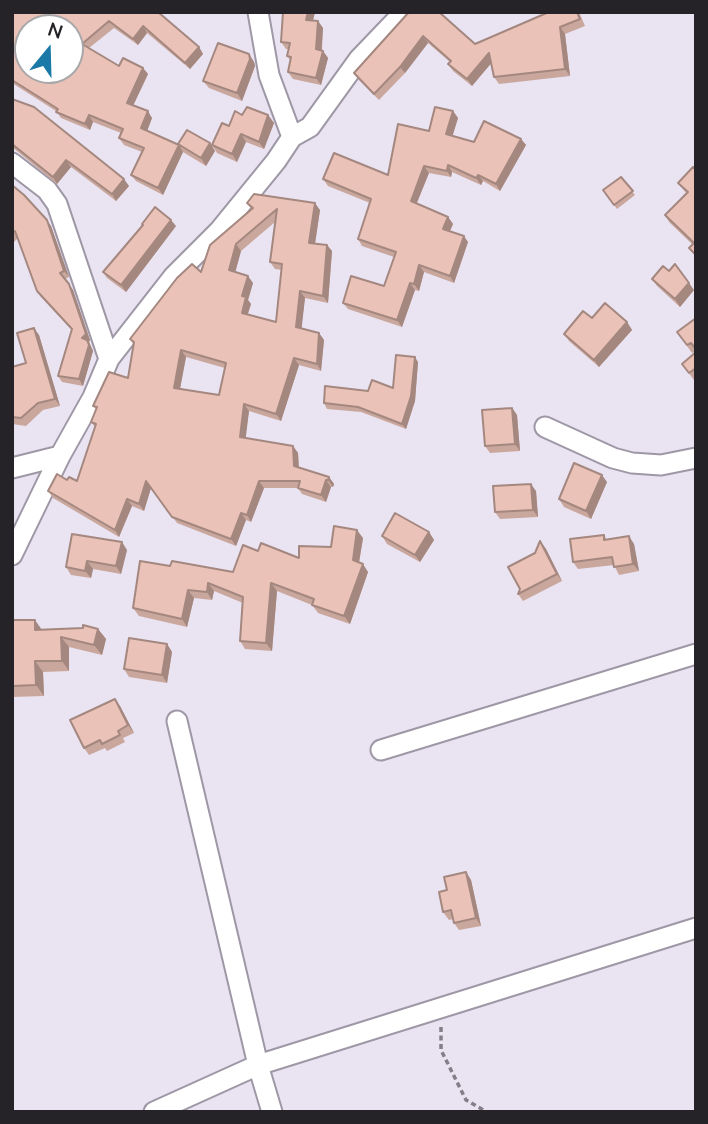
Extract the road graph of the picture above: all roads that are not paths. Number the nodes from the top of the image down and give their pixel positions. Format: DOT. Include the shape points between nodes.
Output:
graph roads {
  1 [pos="258,12"];
  2 [pos="404,12"];
  3 [pos="292,137"];
  4 [pos="12,163"];
  5 [pos="109,359"];
  6 [pos="545,427"];
  7 [pos="60,456"];
  8 [pos="696,458"];
  9 [pos="12,468"];
  10 [pos="12,555"];
  11 [pos="696,654"];
  12 [pos="177,721"];
  13 [pos="381,750"];
  14 [pos="696,928"];
  15 [pos="258,1065"];
  16 [pos="154,1112"];
  17 [pos="272,1112"];
  1 -- 3 [label="street" via="269,75"];
  2 -- 3 [label="street" via="359,59 310,127"];
  3 -- 5 [label="street"];
  4 -- 5 [label="street" via="47,190 57,204"];
  5 -- 7 [label="street"];
  6 -- 8 [label="street" via="632,463 661,466"];
  7 -- 9 [label="street"];
  7 -- 10 [label="street"];
  11 -- 13 [label="street"];
  12 -- 15 [label="street"];
  14 -- 15 [label="street"];
  15 -- 16 [label="street"];
  15 -- 17 [label="street"];
}
